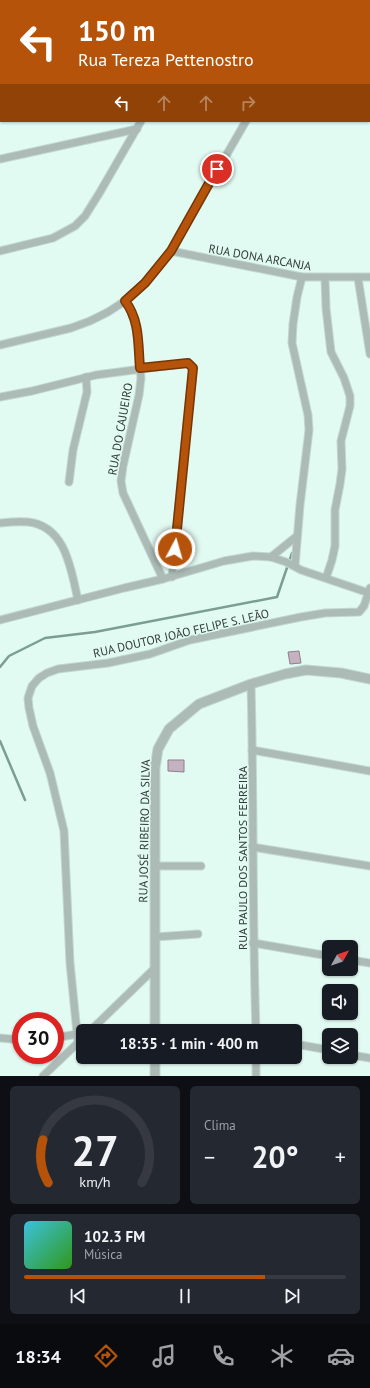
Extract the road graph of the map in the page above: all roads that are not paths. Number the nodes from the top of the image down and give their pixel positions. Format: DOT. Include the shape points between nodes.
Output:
graph roads {
  1 [pos="140,122"];
  2 [pos="245,122"];
  3 [pos="136,129"];
  4 [pos="0,159"];
  5 [pos="171,251"];
  6 [pos="0,252"];
  7 [pos="302,277"];
  8 [pos="370,277"];
  9 [pos="325,278"];
  10 [pos="358,278"];
  11 [pos="125,301"];
  12 [pos="0,345"];
  13 [pos="370,354"];
  14 [pos="140,368"];
  15 [pos="86,377"];
  16 [pos="0,397"];
  17 [pos="69,482"];
  18 [pos="0,523"];
  19 [pos="297,536"];
  20 [pos="271,557"];
  21 [pos="295,566"];
  22 [pos="172,577"];
  23 [pos="326,578"];
  24 [pos="163,579"];
  25 [pos="370,590"];
  26 [pos="78,600"];
  27 [pos="0,620"];
  28 [pos="370,679"];
  29 [pos="251,684"];
  30 [pos="252,750"];
  31 [pos="370,771"];
  32 [pos="252,847"];
  33 [pos="155,866"];
  34 [pos="201,866"];
  35 [pos="370,866"];
  36 [pos="198,934"];
  37 [pos="155,937"];
  38 [pos="253,943"];
  39 [pos="322,955"];
  40 [pos="358,961"];
  41 [pos="370,963"];
  42 [pos="155,968"];
  43 [pos="77,1024"];
  44 [pos="97,1024"];
  45 [pos="155,1024"];
  46 [pos="256,1024"];
  47 [pos="0,1038"];
  48 [pos="64,1038"];
  49 [pos="76,1038"];
  50 [pos="12,1039"];
  51 [pos="76,1041"];
  52 [pos="302,1045"];
  53 [pos="322,1049"];
  54 [pos="358,1055"];
  55 [pos="370,1058"];
  56 [pos="155,1064"];
  57 [pos="256,1064"];
  58 [pos="43,1076"];
  59 [pos="155,1076"];
  60 [pos="256,1076"];
  1 -- 3 [label="street"];
  2 -- 5 [label="street"];
  3 -- 4 [label="street"];
  3 -- 6 [label="street" via="100,192 75,226 53,238"];
  5 -- 7 [label="street, RUA DONA ARCANJA"];
  5 -- 11 [label="street" via="145,283"];
  7 -- 9 [label="street, RUA DONA ARCANJA"];
  7 -- 19 [label="street" via="292,343 309,430"];
  8 -- 10 [label="street, RUA DONA ARCANJA"];
  9 -- 10 [label="street, RUA DONA ARCANJA"];
  9 -- 23 [label="street" via="331,352 350,396 341,441 342,469 334,510 335,546"];
  10 -- 13 [label="street"];
  11 -- 12 [label="street" via="96,318 71,328"];
  11 -- 14 [label="street, RUA DO CAJUEIRO" via="137,330"];
  14 -- 15 [label="street"];
  14 -- 22 [label="street" via="188,363 193,368"];
  14 -- 24 [label="street, RUA DO CAJUEIRO" via="141,378 121,481 123,493"];
  15 -- 16 [label="street"];
  15 -- 17 [label="street" via="87,392 73,450"];
  18 -- 26 [label="street" via="30,522 44,527 55,535 67,555"];
  19 -- 20 [label="street"];
  19 -- 21 [label="street"];
  20 -- 21 [label="street"];
  20 -- 22 [label="street" via="242,557"];
  21 -- 23 [label="street"];
  22 -- 24 [label="street"];
  23 -- 25 [label="street"];
  24 -- 26 [label="street"];
  25 -- 43 [label="street, RUA DOUTOR JOÃO FELIPE S. LEÃO" via="364,606 356,613 324,613 190,640 150,654 47,673 32,686 28,698 29,708 50,773 64,831 70,963"];
  26 -- 27 [label="street"];
  28 -- 29 [label="street, RUA JOSÉ RIBEIRO DA SILVA" via="306,670"];
  29 -- 30 [label="street, RUA PAULO DOS SANTOS FERREIRA"];
  29 -- 33 [label="street, RUA JOSÉ RIBEIRO DA SILVA" via="199,704 169,729 163,738 155,768"];
  30 -- 31 [label="street"];
  30 -- 32 [label="street, RUA PAULO DOS SANTOS FERREIRA"];
  32 -- 35 [label="street"];
  32 -- 38 [label="street, RUA PAULO DOS SANTOS FERREIRA"];
  33 -- 34 [label="street"];
  33 -- 37 [label="street, RUA JOSÉ RIBEIRO DA SILVA"];
  36 -- 37 [label="street"];
  37 -- 42 [label="street, RUA JOSÉ RIBEIRO DA SILVA"];
  38 -- 39 [label="street"];
  38 -- 46 [label="street, RUA PAULO DOS SANTOS FERREIRA"];
  40 -- 41 [label="street"];
  42 -- 44 [label="street"];
  42 -- 45 [label="street, RUA JOSÉ RIBEIRO DA SILVA"];
  47 -- 50 [label="street"];
  48 -- 49 [label="street"];
  51 -- 58 [label="street"];
  52 -- 53 [label="street"];
  54 -- 55 [label="street"];
  56 -- 59 [label="street"];
  57 -- 60 [label="street"];
}
